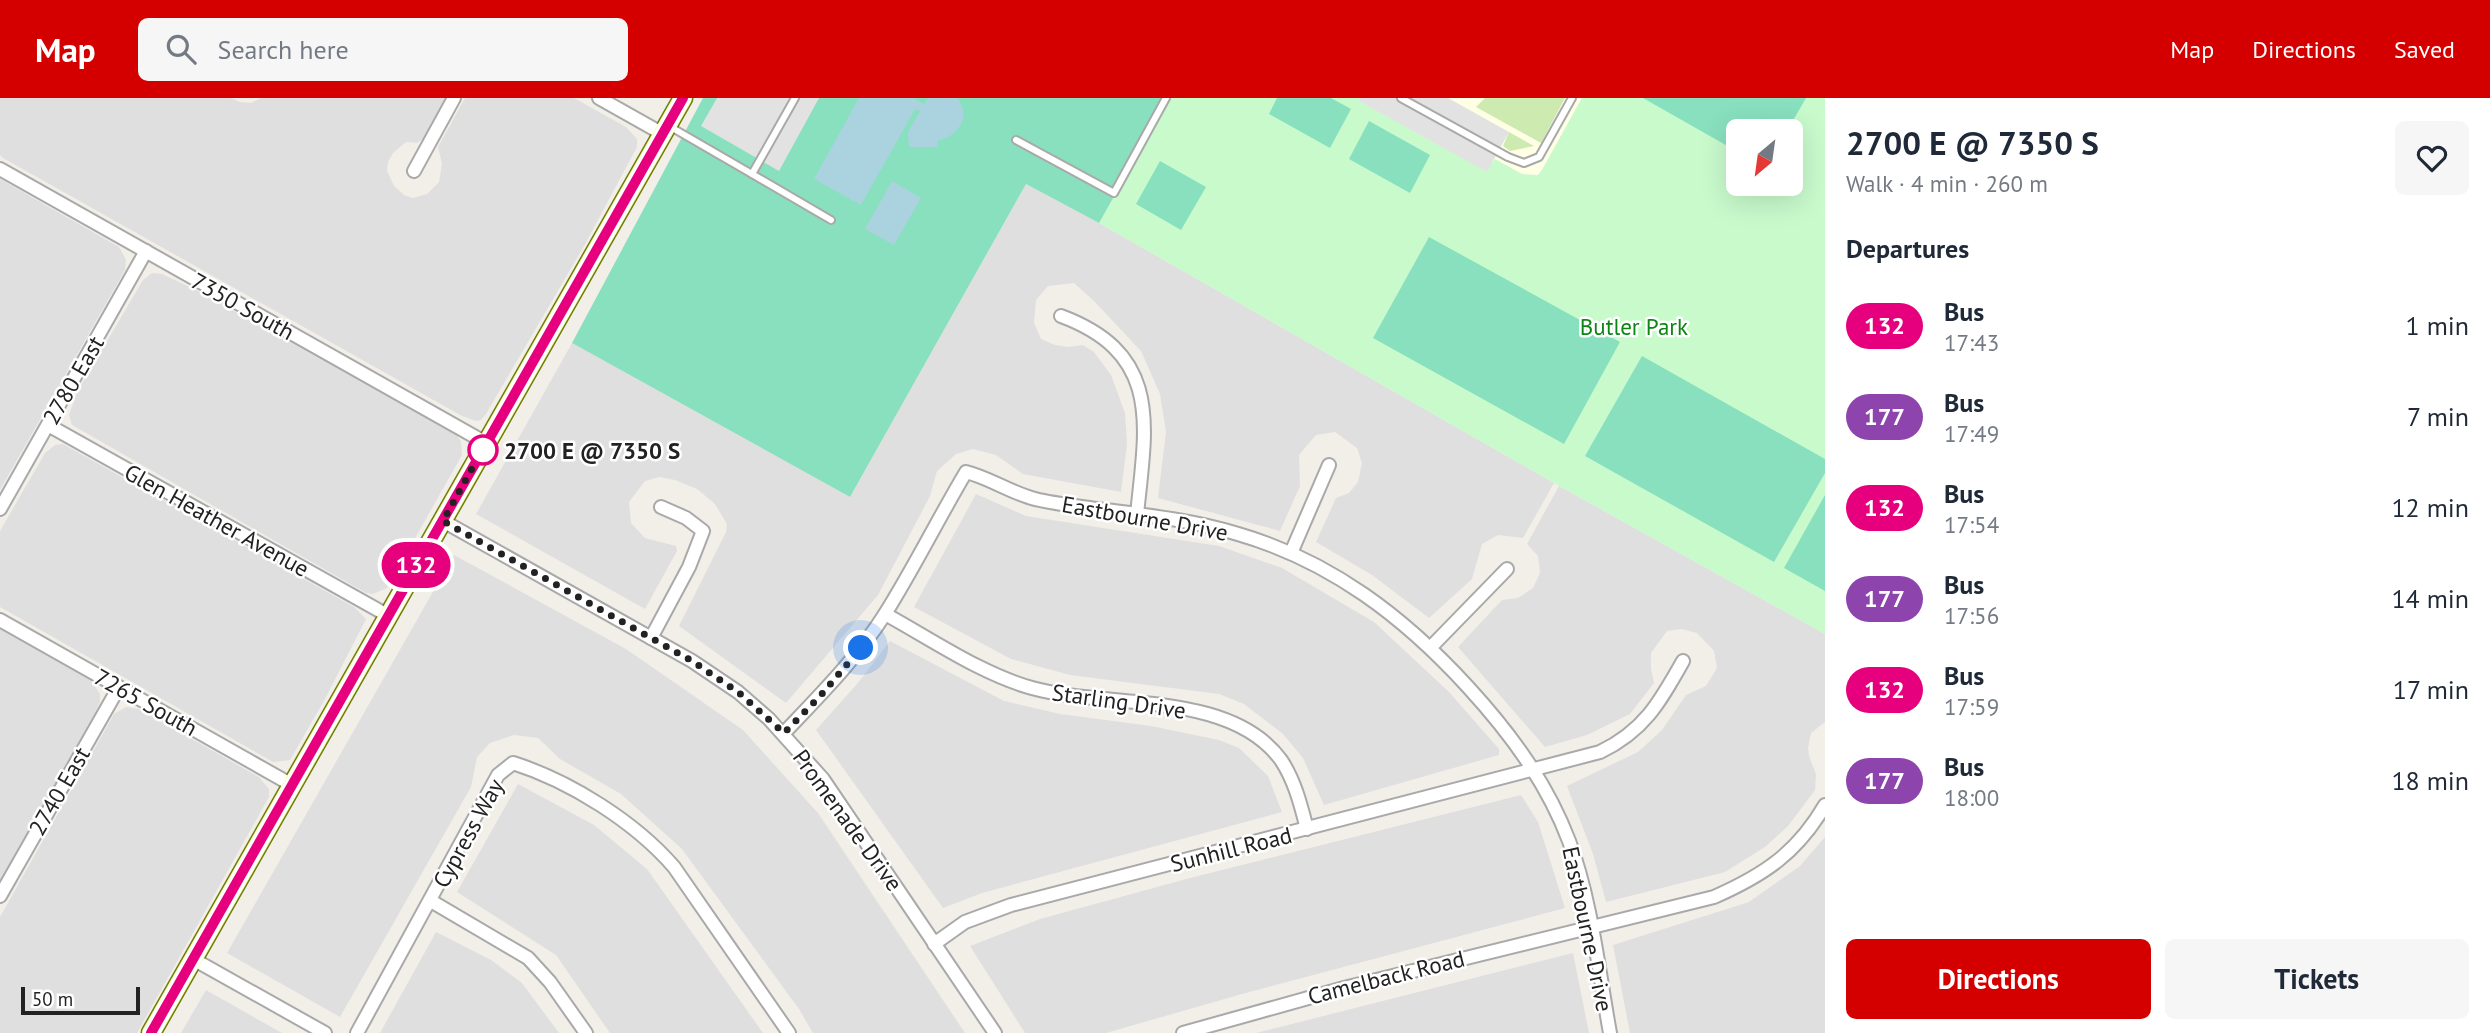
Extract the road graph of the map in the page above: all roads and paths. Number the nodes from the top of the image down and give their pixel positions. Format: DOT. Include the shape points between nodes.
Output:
graph roads {
  1 [pos="454,98"];
  2 [pos="599,98"];
  3 [pos="683,98"];
  4 [pos="795,98"];
  5 [pos="1166,98"];
  6 [pos="1401,98"];
  7 [pos="1572,98"];
  8 [pos="665,129"];
  9 [pos="1016,139"];
  10 [pos="0,169"];
  11 [pos="414,171"];
  12 [pos="752,174"];
  13 [pos="831,220"];
  14 [pos="146,251"];
  15 [pos="1061,316"];
  16 [pos="48,425"];
  17 [pos="486,443"];
  18 [pos="1329,465"];
  19 [pos="661,507"];
  20 [pos="0,509"];
  21 [pos="1137,514"];
  22 [pos="443,521"];
  23 [pos="1291,553"];
  24 [pos="1507,569"];
  25 [pos="885,614"];
  26 [pos="387,615"];
  27 [pos="0,620"];
  28 [pos="652,638"];
  29 [pos="1431,647"];
  30 [pos="1683,661"];
  31 [pos="118,687"];
  32 [pos="784,733"];
  33 [pos="1534,770"];
  34 [pos="292,785"];
  35 [pos="1825,805"];
  36 [pos="1307,830"];
  37 [pos="0,896"];
  38 [pos="430,901"];
  39 [pos="1590,927"];
  40 [pos="934,944"];
  41 [pos="193,959"];
  42 [pos="151,1033"];
  43 [pos="325,1033"];
  44 [pos="357,1033"];
  45 [pos="586,1033"];
  46 [pos="789,1033"];
  47 [pos="995,1033"];
  48 [pos="1183,1033"];
  49 [pos="1610,1033"];
  1 -- 11 [label="street"];
  2 -- 8 [label="street"];
  3 -- 8 [label="street"];
  4 -- 12 [label="lane"];
  5 -- 9 [label="lane" via="1114,194"];
  6 -- 7 [label="lane" via="1524,163 1539,157"];
  8 -- 12 [label="lane"];
  8 -- 17 [label="street"];
  10 -- 14 [label="street, 7350 South"];
  12 -- 13 [label="lane"];
  14 -- 16 [label="street, 2780 East"];
  14 -- 17 [label="street, 7350 South"];
  15 -- 21 [label="street" via="1105,338 1132,374 1139,392 1146,431"];
  16 -- 20 [label="street, 2780 East"];
  16 -- 26 [label="street, Glen Heather Avenue"];
  17 -- 22 [label="street"];
  18 -- 23 [label="street"];
  19 -- 28 [label="street" via="703,531"];
  21 -- 23 [label="street, Eastbourne Drive" via="1217,528"];
  21 -- 25 [label="street, Eastbourne Drive" via="1033,499 966,472"];
  22 -- 26 [label="street"];
  22 -- 28 [label="street, Promenade Drive"];
  23 -- 29 [label="street, Eastbourne Drive" via="1365,593"];
  24 -- 29 [label="street"];
  25 -- 32 [label="street, Eastbourne Drive" via="850,662"];
  25 -- 36 [label="street, Starling Drive" via="994,674 1029,687 1201,712 1243,726 1281,760 1292,779"];
  26 -- 34 [label="street"];
  27 -- 31 [label="street, 7265 South"];
  28 -- 32 [label="street, Promenade Drive" via="715,675"];
  29 -- 33 [label="street, Eastbourne Drive" via="1500,722"];
  30 -- 33 [label="street, Sunhill Road" via="1651,715 1634,732 1600,752"];
  31 -- 34 [label="street, 7265 South"];
  31 -- 37 [label="street, 2740 East"];
  32 -- 40 [label="street, Promenade Drive" via="823,779"];
  33 -- 36 [label="street, Sunhill Road"];
  33 -- 39 [label="street, Eastbourne Drive" via="1570,843"];
  34 -- 41 [label="street"];
  35 -- 39 [label="street, Camelback Road" via="1793,848 1741,885 1714,897"];
  36 -- 40 [label="street, Sunhill Road" via="1011,905 965,922"];
  38 -- 44 [label="street, Cypress Way"];
  38 -- 45 [label="street" via="528,958"];
  38 -- 46 [label="street, Cypress Way" via="498,775 513,762 536,770 621,820 669,862"];
  39 -- 48 [label="street, Camelback Road" via="1311,996"];
  39 -- 49 [label="street, Eastbourne Drive"];
  40 -- 47 [label="street, Promenade Drive"];
  41 -- 42 [label="street"];
  41 -- 43 [label="street"];
}
